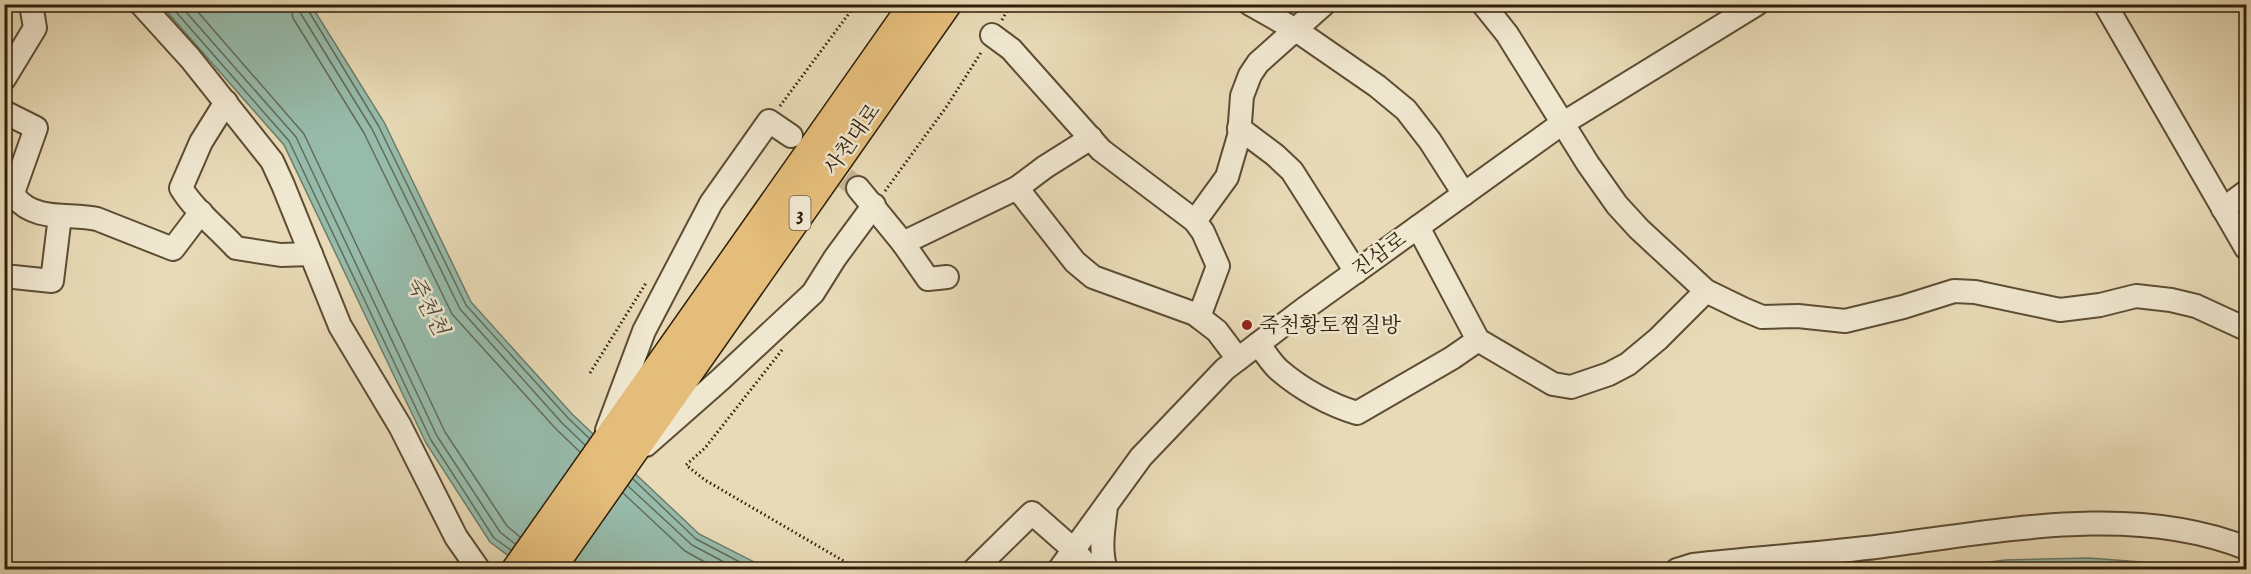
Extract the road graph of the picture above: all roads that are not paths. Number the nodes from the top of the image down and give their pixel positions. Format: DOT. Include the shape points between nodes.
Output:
graph roads {
  1 [pos="31,4"];
  2 [pos="141,4"];
  3 [pos="915,4"];
  4 [pos="946,4"];
  5 [pos="1250,4"];
  6 [pos="1324,4"];
  7 [pos="1483,4"];
  8 [pos="1756,4"];
  9 [pos="2105,4"];
  10 [pos="1296,30"];
  11 [pos="992,35"];
  12 [pos="4,79"];
  13 [pos="226,102"];
  14 [pos="4,112"];
  15 [pos="1563,123"];
  16 [pos="1239,128"];
  17 [pos="791,136"];
  18 [pos="1090,138"];
  19 [pos="858,188"];
  20 [pos="1017,188"];
  21 [pos="2247,192"];
  22 [pos="1464,194"];
  23 [pos="874,206"];
  24 [pos="2223,209"];
  25 [pos="201,212"];
  26 [pos="60,216"];
  27 [pos="1195,221"];
  28 [pos="1418,227"];
  29 [pos="903,243"];
  30 [pos="2247,248"];
  31 [pos="311,255"];
  32 [pos="1356,272"];
  33 [pos="4,276"];
  34 [pos="947,277"];
  35 [pos="1706,291"];
  36 [pos="1198,317"];
  37 [pos="2247,329"];
  38 [pos="1478,340"];
  39 [pos="1258,344"];
  40 [pos="1238,359"];
  41 [pos="643,414"];
  42 [pos="610,462"];
  43 [pos="1106,505"];
  44 [pos="2247,548"];
  45 [pos="1074,550"];
  46 [pos="1689,568"];
  47 [pos="479,570"];
  48 [pos="517,570"];
  49 [pos="549,570"];
  50 [pos="974,570"];
  51 [pos="1059,570"];
  52 [pos="1091,570"];
  53 [pos="1106,570"];
  1 -- 12 [label="street" via="35,28"];
  2 -- 13 [label="street"];
  3 -- 41 [label="main road, 사천대로 / 3"];
  4 -- 41 [label="main road, 사천대로 / 3"];
  5 -- 10 [label="street"];
  6 -- 10 [label="street"];
  7 -- 15 [label="street" via="1507,34"];
  8 -- 15 [label="street, 진삼로"];
  9 -- 24 [label="street"];
  10 -- 16 [label="street" via="1250,75 1242,96"];
  10 -- 22 [label="street" via="1406,110"];
  11 -- 18 [label="street" via="1011,49"];
  13 -- 25 [label="street" via="201,142 182,188"];
  13 -- 31 [label="street" via="272,161"];
  14 -- 26 [label="street" via="36,128 16,183 15,197 27,208"];
  15 -- 22 [label="street, 진삼로"];
  15 -- 35 [label="street" via="1617,205"];
  16 -- 27 [label="street" via="1227,177"];
  16 -- 32 [label="street" via="1292,171"];
  17 -- 42 [label="street" via="769,121 711,203 644,331"];
  18 -- 20 [label="street"];
  18 -- 27 [label="street"];
  19 -- 23 [label="street"];
  20 -- 29 [label="street"];
  20 -- 36 [label="street" via="1074,262 1094,277"];
  21 -- 24 [label="street"];
  22 -- 28 [label="street, 진삼로"];
  23 -- 29 [label="street"];
  23 -- 42 [label="street" via="813,292 721,379"];
  24 -- 30 [label="street"];
  25 -- 26 [label="street" via="173,249 97,219"];
  25 -- 31 [label="street" via="236,248"];
  26 -- 33 [label="street" via="52,281"];
  27 -- 36 [label="street" via="1218,266"];
  28 -- 32 [label="street, 진삼로"];
  28 -- 38 [label="street"];
  29 -- 34 [label="street" via="928,279"];
  31 -- 47 [label="street" via="340,326 400,426 456,537"];
  32 -- 39 [label="street, 진삼로"];
  35 -- 37 [label="street" via="1762,316 1845,321 1954,291 2060,310 2136,296 2196,306"];
  35 -- 38 [label="street" via="1628,364 1571,387 1553,384"];
  36 -- 40 [label="street" via="1217,331"];
  38 -- 39 [label="street" via="1358,413 1341,409 1302,387 1277,369"];
  39 -- 40 [label="street, 진삼로"];
  40 -- 43 [label="street, 진삼로" via="1141,457"];
  41 -- 42 [label="main road, 3"];
  42 -- 48 [label="main road, 3"];
  42 -- 49 [label="main road, 3"];
  43 -- 45 [label="street, 진삼로"];
  43 -- 53 [label="street"];
  44 -- 46 [label="street" via="2157,525 2089,523"];
  45 -- 50 [label="street" via="1032,513"];
  45 -- 51 [label="street, 진삼로"];
  45 -- 52 [label="street"];
}
